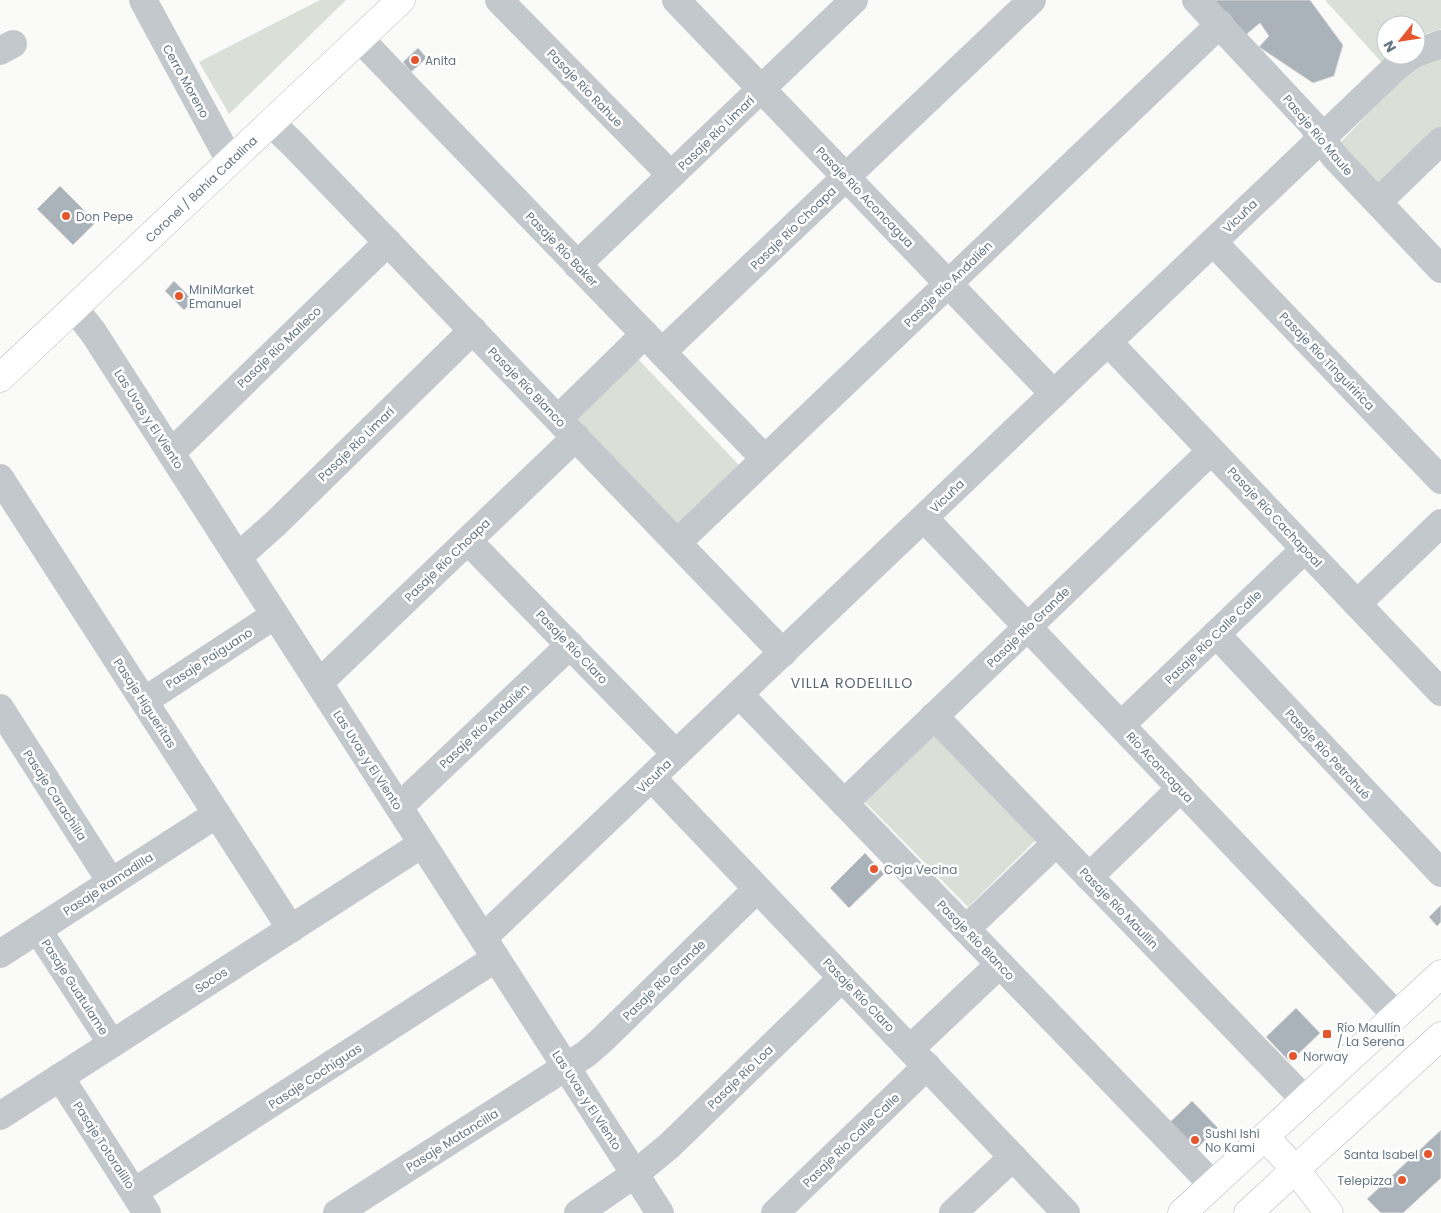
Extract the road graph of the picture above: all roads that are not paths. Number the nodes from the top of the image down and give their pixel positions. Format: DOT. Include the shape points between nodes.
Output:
graph roads {
  1 [pos="143,0"];
  2 [pos="499,0"];
  3 [pos="676,0"];
  4 [pos="854,0"];
  5 [pos="1032,0"];
  6 [pos="1196,0"];
  7 [pos="396,2"];
  8 [pos="1220,24"];
  9 [pos="360,39"];
  10 [pos="1441,44"];
  11 [pos="1426,49"];
  12 [pos="1399,65"];
  13 [pos="761,89"];
  14 [pos="271,123"];
  15 [pos="1322,138"];
  16 [pos="1441,141"];
  17 [pos="230,161"];
  18 [pos="671,176"];
  19 [pos="846,177"];
  20 [pos="1378,202"];
  21 [pos="388,242"];
  22 [pos="1213,242"];
  23 [pos="577,265"];
  24 [pos="1441,269"];
  25 [pos="948,284"];
  26 [pos="74,308"];
  27 [pos="473,330"];
  28 [pos="1108,342"];
  29 [pos="653,343"];
  30 [pos="0,378"];
  31 [pos="1054,394"];
  32 [pos="567,428"];
  33 [pos="1211,451"];
  34 [pos="171,453"];
  35 [pos="765,459"];
  36 [pos="0,478"];
  37 [pos="1441,480"];
  38 [pos="924,518"];
  39 [pos="1441,523"];
  40 [pos="468,540"];
  41 [pos="677,543"];
  42 [pos="1305,549"];
  43 [pos="238,557"];
  44 [pos="1357,604"];
  45 [pos="275,615"];
  46 [pos="1028,626"];
  47 [pos="1216,634"];
  48 [pos="570,645"];
  49 [pos="783,653"];
  50 [pos="319,683"];
  51 [pos="1441,692"];
  52 [pos="739,694"];
  53 [pos="144,701"];
  54 [pos="0,708"];
  55 [pos="934,716"];
  56 [pos="1121,725"];
  57 [pos="676,754"];
  58 [pos="652,778"];
  59 [pos="1181,788"];
  60 [pos="844,803"];
  61 [pos="399,807"];
  62 [pos="217,814"];
  63 [pos="1056,843"];
  64 [pos="422,844"];
  65 [pos="1441,873"];
  66 [pos="1089,877"];
  67 [pos="111,882"];
  68 [pos="757,889"];
  69 [pos="291,929"];
  70 [pos="966,929"];
  71 [pos="38,930"];
  72 [pos="490,948"];
  73 [pos="1,951"];
  74 [pos="1000,964"];
  75 [pos="1441,974"];
  76 [pos="842,978"];
  77 [pos="1396,1015"];
  78 [pos="1441,1036"];
  79 [pos="112,1044"];
  80 [pos="918,1058"];
  81 [pos="566,1067"];
  82 [pos="60,1078"];
  83 [pos="1305,1100"];
  84 [pos="0,1116"];
  85 [pos="1265,1137"];
  86 [pos="1013,1157"];
  87 [pos="1295,1169"];
  88 [pos="635,1174"];
  89 [pos="1213,1185"];
  90 [pos="141,1203"];
  91 [pos="337,1213"];
  92 [pos="578,1213"];
  93 [pos="660,1213"];
  94 [pos="775,1213"];
  95 [pos="952,1213"];
  96 [pos="1066,1213"];
  97 [pos="1182,1213"];
  98 [pos="1248,1213"];
  99 [pos="1329,1213"];
  1 -- 17 [label="street, Cerro Moreno"];
  2 -- 18 [label="street, Pasaje Río Rahue"];
  3 -- 13 [label="street, Pasaje Río Aconcagua"];
  4 -- 13 [label="street, Pasaje Río Limarí"];
  5 -- 19 [label="street, Pasaje Río Choapa"];
  6 -- 8 [label="street, Pasaje Río Maule"];
  7 -- 9 [label="street, Coronel / Bahía Catalina"];
  8 -- 15 [label="street, Pasaje Río Maule"];
  8 -- 25 [label="street, Pasaje Río Andalién"];
  9 -- 14 [label="street, Coronel / Bahía Catalina"];
  9 -- 23 [label="street, Pasaje Río Baker"];
  10 -- 11 [label="street"];
  12 -- 15 [label="street, Vicuña"];
  13 -- 18 [label="street, Pasaje Río Limarí"];
  13 -- 19 [label="street, Pasaje Río Aconcagua"];
  14 -- 17 [label="street, Coronel / Bahía Catalina"];
  14 -- 21 [label="street, Pasaje Río Blanco"];
  15 -- 20 [label="street, Pasaje Río Maule" via="1334,156"];
  15 -- 22 [label="street, Vicuña"];
  16 -- 20 [label="street"];
  17 -- 26 [label="street, Coronel / Bahía Catalina"];
  18 -- 23 [label="street, Pasaje Río Limarí"];
  19 -- 25 [label="street, Pasaje Río Aconcagua"];
  19 -- 29 [label="street, Pasaje Río Choapa"];
  20 -- 24 [label="street, Pasaje Río Maule"];
  21 -- 27 [label="street, Pasaje Río Blanco"];
  21 -- 34 [label="street, Pasaje Río Malleco"];
  22 -- 28 [label="street, Vicuña"];
  22 -- 37 [label="street, Pasaje Río Tinguiririca"];
  23 -- 29 [label="street, Pasaje Río Baker"];
  25 -- 31 [label="street, Pasaje Río Aconcagua"];
  25 -- 35 [label="street, Pasaje Río Andalién"];
  26 -- 30 [label="street, Coronel / Bahía Catalina"];
  26 -- 34 [label="street, Las Uvas y El Viento"];
  27 -- 32 [label="street, Pasaje Río Blanco"];
  27 -- 43 [label="street, Pasaje Río Limarí"];
  28 -- 31 [label="street, Vicuña"];
  28 -- 33 [label="street, Pasaje Río Cachapoal"];
  29 -- 32 [label="street, Pasaje Río Choapa"];
  29 -- 35 [label="street, Pasaje Río Baker"];
  31 -- 38 [label="street, Vicuña"];
  32 -- 40 [label="street, Pasaje Río Choapa"];
  32 -- 41 [label="street, Pasaje Río Blanco"];
  33 -- 42 [label="street, Pasaje Río Cachapoal"];
  33 -- 46 [label="street, Pasaje Río Grande"];
  34 -- 43 [label="street, Las Uvas y El Viento"];
  35 -- 41 [label="street, Pasaje Río Andalién"];
  36 -- 53 [label="street, Pasaje Higueritas"];
  38 -- 46 [label="street, Río Aconcagua"];
  38 -- 49 [label="street, Vicuña"];
  39 -- 44 [label="street"];
  40 -- 48 [label="street, Pasaje Río Claro"];
  40 -- 50 [label="street, Pasaje Río Choapa"];
  41 -- 49 [label="street, Pasaje Río Blanco"];
  42 -- 44 [label="street, Pasaje Río Cachapoal"];
  42 -- 47 [label="street, Pasaje Río Calle Calle"];
  43 -- 45 [label="street, Las Uvas y El Viento"];
  44 -- 51 [label="street, Pasaje Río Cachapoal"];
  45 -- 50 [label="street, Las Uvas y El Viento"];
  45 -- 53 [label="street, Pasaje Paiguano"];
  46 -- 55 [label="street, Pasaje Río Grande"];
  46 -- 56 [label="street, Río Aconcagua"];
  47 -- 56 [label="street, Pasaje Río Calle Calle"];
  47 -- 65 [label="street, Pasaje Río Petrohué"];
  48 -- 57 [label="street, Pasaje Río Claro"];
  48 -- 61 [label="street, Pasaje Río Andalién"];
  49 -- 52 [label="street, Vicuña"];
  50 -- 61 [label="street, Las Uvas y El Viento"];
  52 -- 57 [label="street, Vicuña"];
  52 -- 60 [label="street, Pasaje Río Blanco"];
  53 -- 62 [label="street, Pasaje Higueritas"];
  54 -- 67 [label="street, Pasaje Carachilla"];
  55 -- 60 [label="street, Pasaje Río Grande"];
  55 -- 63 [label="street, Pasaje Río Maullín"];
  56 -- 59 [label="street, Río Aconcagua"];
  57 -- 58 [label="street, Vicuña"];
  58 -- 68 [label="street, Pasaje Río Claro"];
  58 -- 72 [label="street, Vicuña"];
  59 -- 66 [label="street"];
  59 -- 77 [label="street, Río Aconcagua"];
  60 -- 70 [label="street, Pasaje Río Blanco"];
  61 -- 64 [label="street, Las Uvas y El Viento"];
  62 -- 67 [label="street, Pasaje Ramadilla"];
  62 -- 69 [label="street, Pasaje Higueritas"];
  63 -- 66 [label="street, Pasaje Río Maullín"];
  63 -- 70 [label="street"];
  64 -- 69 [label="street, Socos"];
  64 -- 72 [label="street, Las Uvas y El Viento"];
  66 -- 83 [label="street, Pasaje Río Maullín"];
  67 -- 71 [label="street, Pasaje Ramadilla"];
  68 -- 76 [label="street, Pasaje Río Claro"];
  68 -- 81 [label="street, Pasaje Río Grande" via="602,1040"];
  69 -- 79 [label="street, Socos"];
  70 -- 74 [label="street, Pasaje Río Blanco"];
  71 -- 73 [label="street, Pasaje Ramadilla"];
  71 -- 79 [label="street, Pasaje Guatulame"];
  72 -- 81 [label="street, Las Uvas y El Viento"];
  72 -- 90 [label="street, Pasaje Cochiguas"];
  74 -- 80 [label="street, Pasaje Río Calle Calle"];
  74 -- 89 [label="street, Pasaje Río Blanco"];
  75 -- 77 [label="street"];
  76 -- 80 [label="street, Pasaje Río Claro"];
  76 -- 88 [label="street, Pasaje Río Loa" via="669,1146"];
  77 -- 83 [label="street"];
  78 -- 87 [label="street"];
  79 -- 82 [label="street, Socos"];
  80 -- 86 [label="street, Pasaje Río Claro"];
  80 -- 94 [label="street, Pasaje Río Calle Calle"];
  81 -- 88 [label="street, Las Uvas y El Viento"];
  81 -- 91 [label="street, Pasaje Matancilla"];
  82 -- 84 [label="street, Socos"];
  82 -- 90 [label="street, Pasaje Totoralillo"];
  83 -- 85 [label="street"];
  85 -- 87 [label="street"];
  85 -- 89 [label="street"];
  86 -- 95 [label="street"];
  86 -- 96 [label="street, Pasaje Río Claro"];
  87 -- 98 [label="street"];
  87 -- 99 [label="street"];
  88 -- 92 [label="street, Pasaje Río Loa"];
  88 -- 93 [label="street, Las Uvas y El Viento"];
  89 -- 97 [label="street"];
}
